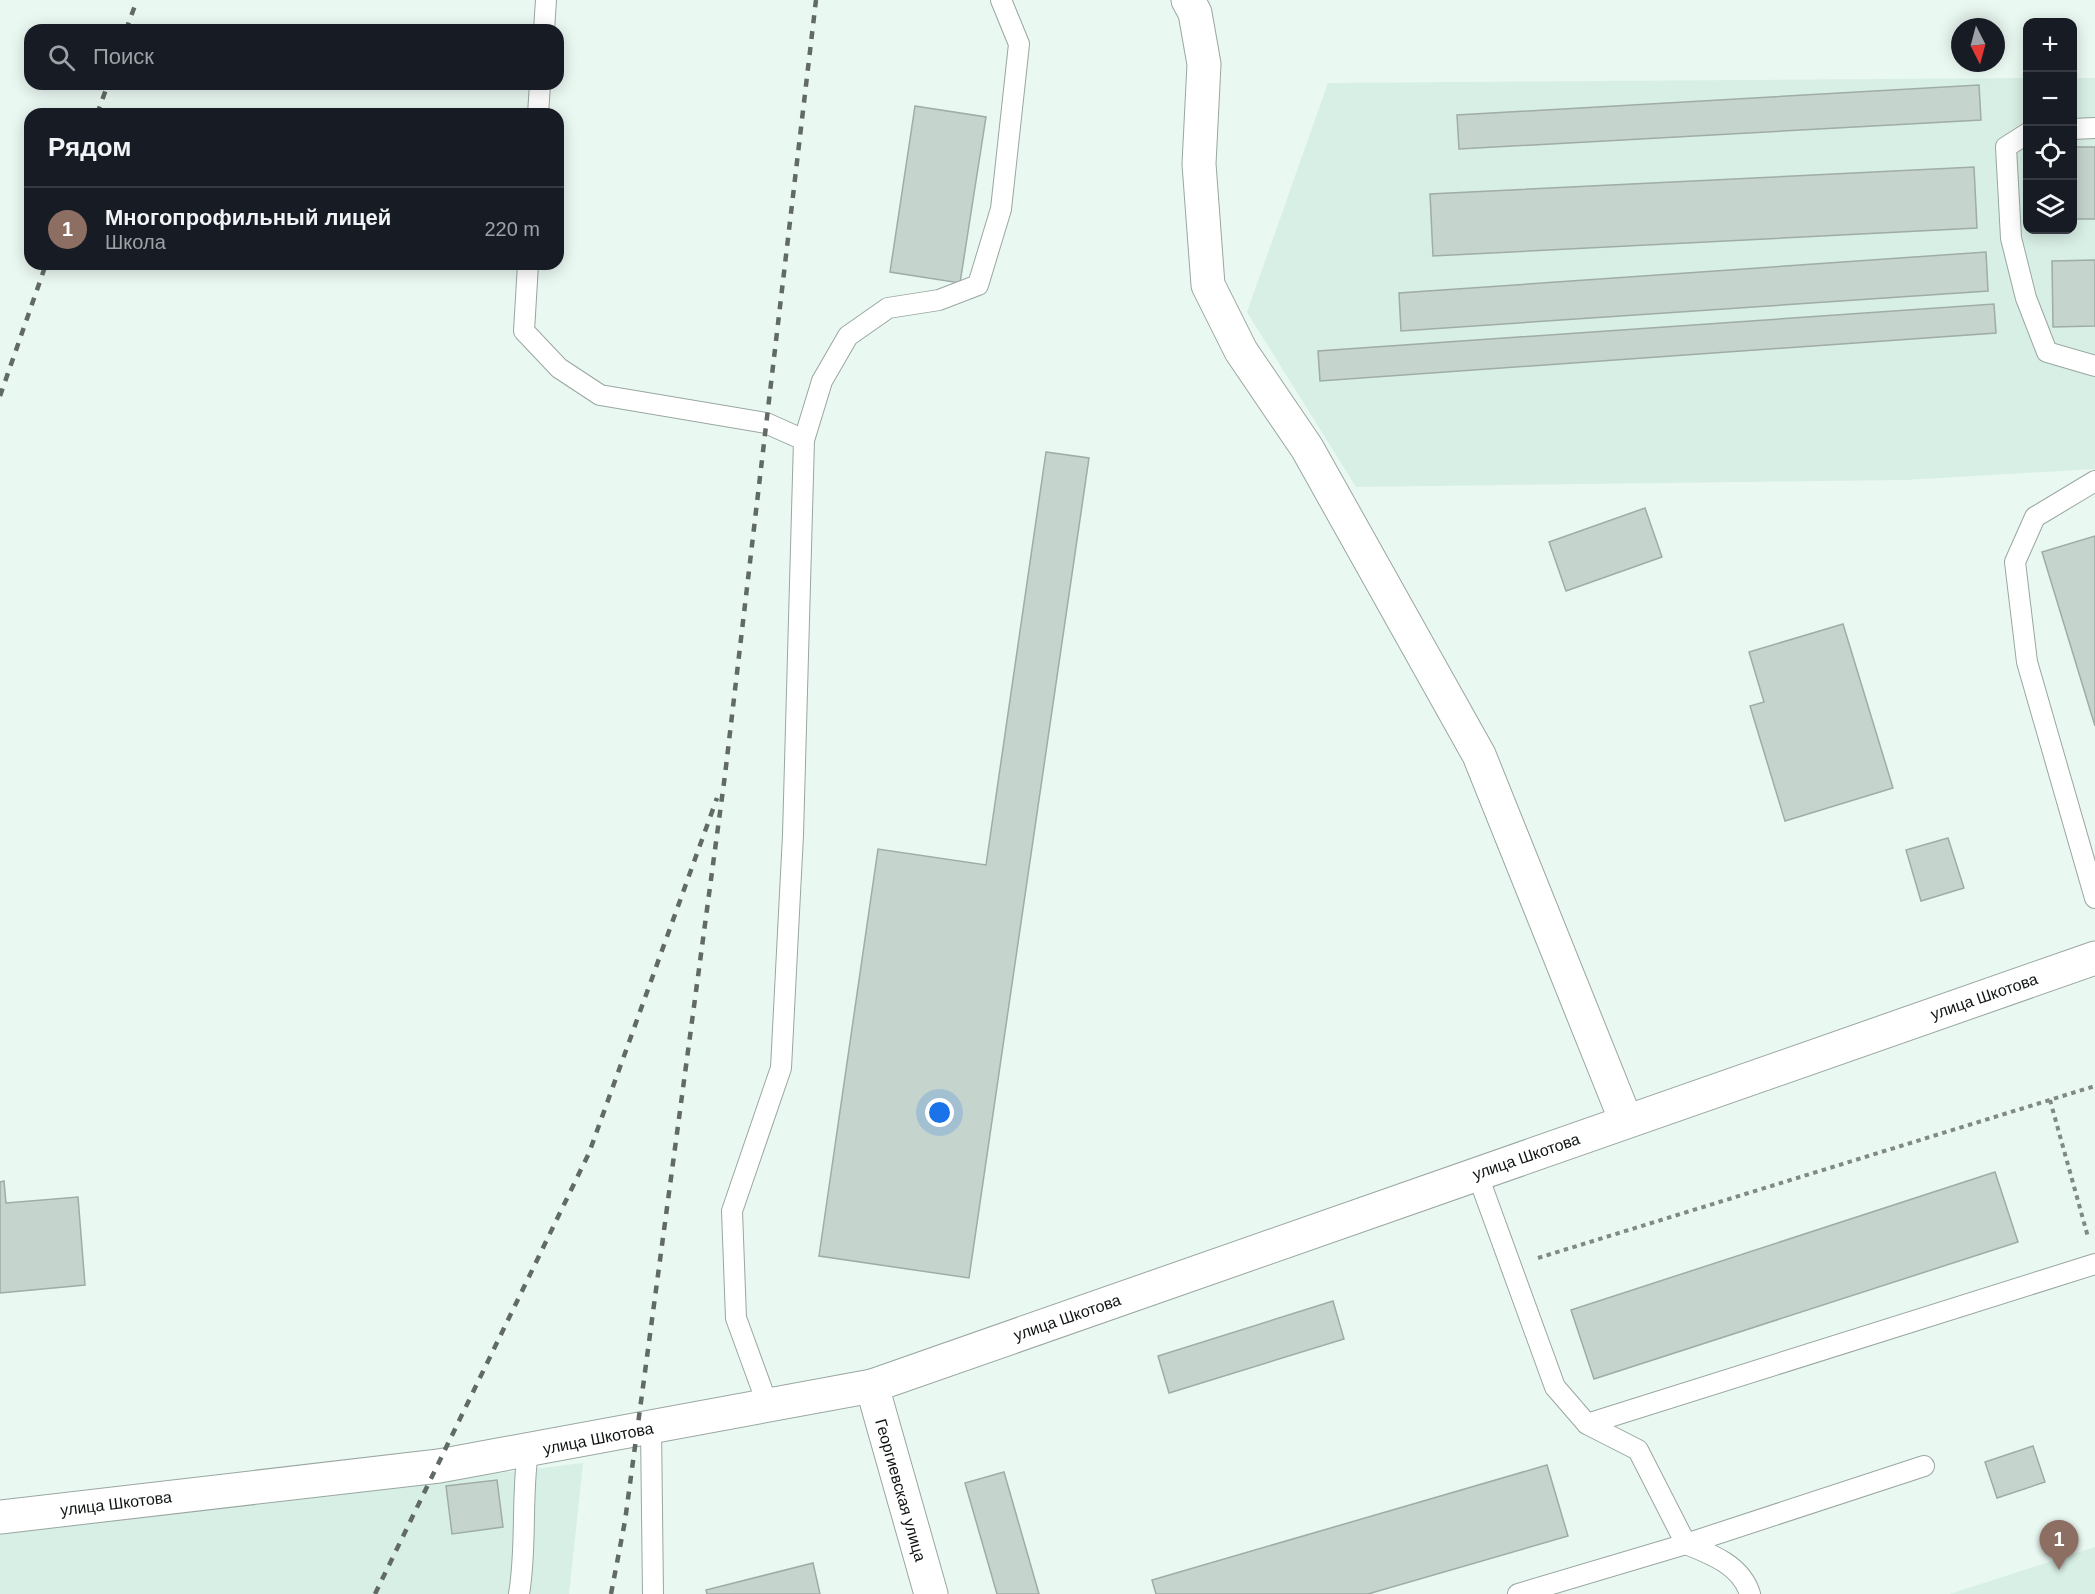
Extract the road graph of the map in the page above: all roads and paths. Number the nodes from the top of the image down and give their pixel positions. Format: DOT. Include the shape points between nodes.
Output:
graph roads {
  1 [pos="546,0"];
  2 [pos="1001,0"];
  3 [pos="1188,0"];
  4 [pos="544,24"];
  5 [pos="540,90"];
  6 [pos="538,108"];
  7 [pos="2095,128"];
  8 [pos="2077,129"];
  9 [pos="2023,136"];
  10 [pos="528,270"];
  11 [pos="2095,366"];
  12 [pos="804,440"];
  13 [pos="2095,481"];
  14 [pos="2095,898"];
  15 [pos="2095,958"];
  16 [pos="2095,1086"];
  17 [pos="2050,1100"];
  18 [pos="1626,1121"];
  19 [pos="1477,1173"];
  20 [pos="2089,1242"];
  21 [pos="2095,1264"];
  22 [pos="1511,1267"];
  23 [pos="872,1386"];
  24 [pos="768,1406"];
  25 [pos="1587,1424"];
  26 [pos="651,1427"];
  27 [pos="528,1451"];
  28 [pos="1924,1466"];
  29 [pos="0,1517"];
  30 [pos="1686,1544"];
  31 [pos="519,1594"];
  32 [pos="653,1594"];
  33 [pos="931,1594"];
  34 [pos="1518,1594"];
  35 [pos="1750,1594"];
  1 -- 4 [label="lane"];
  2 -- 12 [label="lane" via="1019,44 1001,209 978,285 939,300 888,308 848,336 822,381"];
  3 -- 18 [label="street" via="1195,14 1204,64 1199,164 1208,285 1241,351 1307,448 1479,755"];
  5 -- 6 [label="lane"];
  7 -- 8 [label="lane"];
  9 -- 11 [label="lane" via="2006,147 2011,238 2026,298 2047,352"];
  10 -- 12 [label="lane" via="524,331 559,368 600,395 766,423"];
  12 -- 24 [label="lane" via="793,835 781,1068 732,1211 735,1318"];
  13 -- 14 [label="lane" via="2035,517 2015,562 2027,662"];
  15 -- 18 [label="street, улица Шкотова"];
  16 -- 17 [label="path"];
  17 -- 20 [label="path"];
  17 -- 22 [label="path"];
  18 -- 19 [label="street, улица Шкотова"];
  19 -- 22 [label="lane"];
  19 -- 23 [label="street, улица Шкотова"];
  21 -- 25 [label="lane"];
  22 -- 25 [label="lane" via="1555,1387"];
  23 -- 24 [label="street, улица Шкотова"];
  23 -- 33 [label="street, Георгиевская улица"];
  24 -- 26 [label="street, улица Шкотова"];
  25 -- 30 [label="lane" via="1638,1450"];
  26 -- 27 [label="street, улица Шкотова"];
  26 -- 32 [label="lane"];
  27 -- 29 [label="street, улица Шкотова" via="439,1466"];
  27 -- 31 [label="lane"];
  28 -- 30 [label="lane"];
  30 -- 34 [label="lane"];
  30 -- 35 [label="lane" via="1724,1560"];
}
